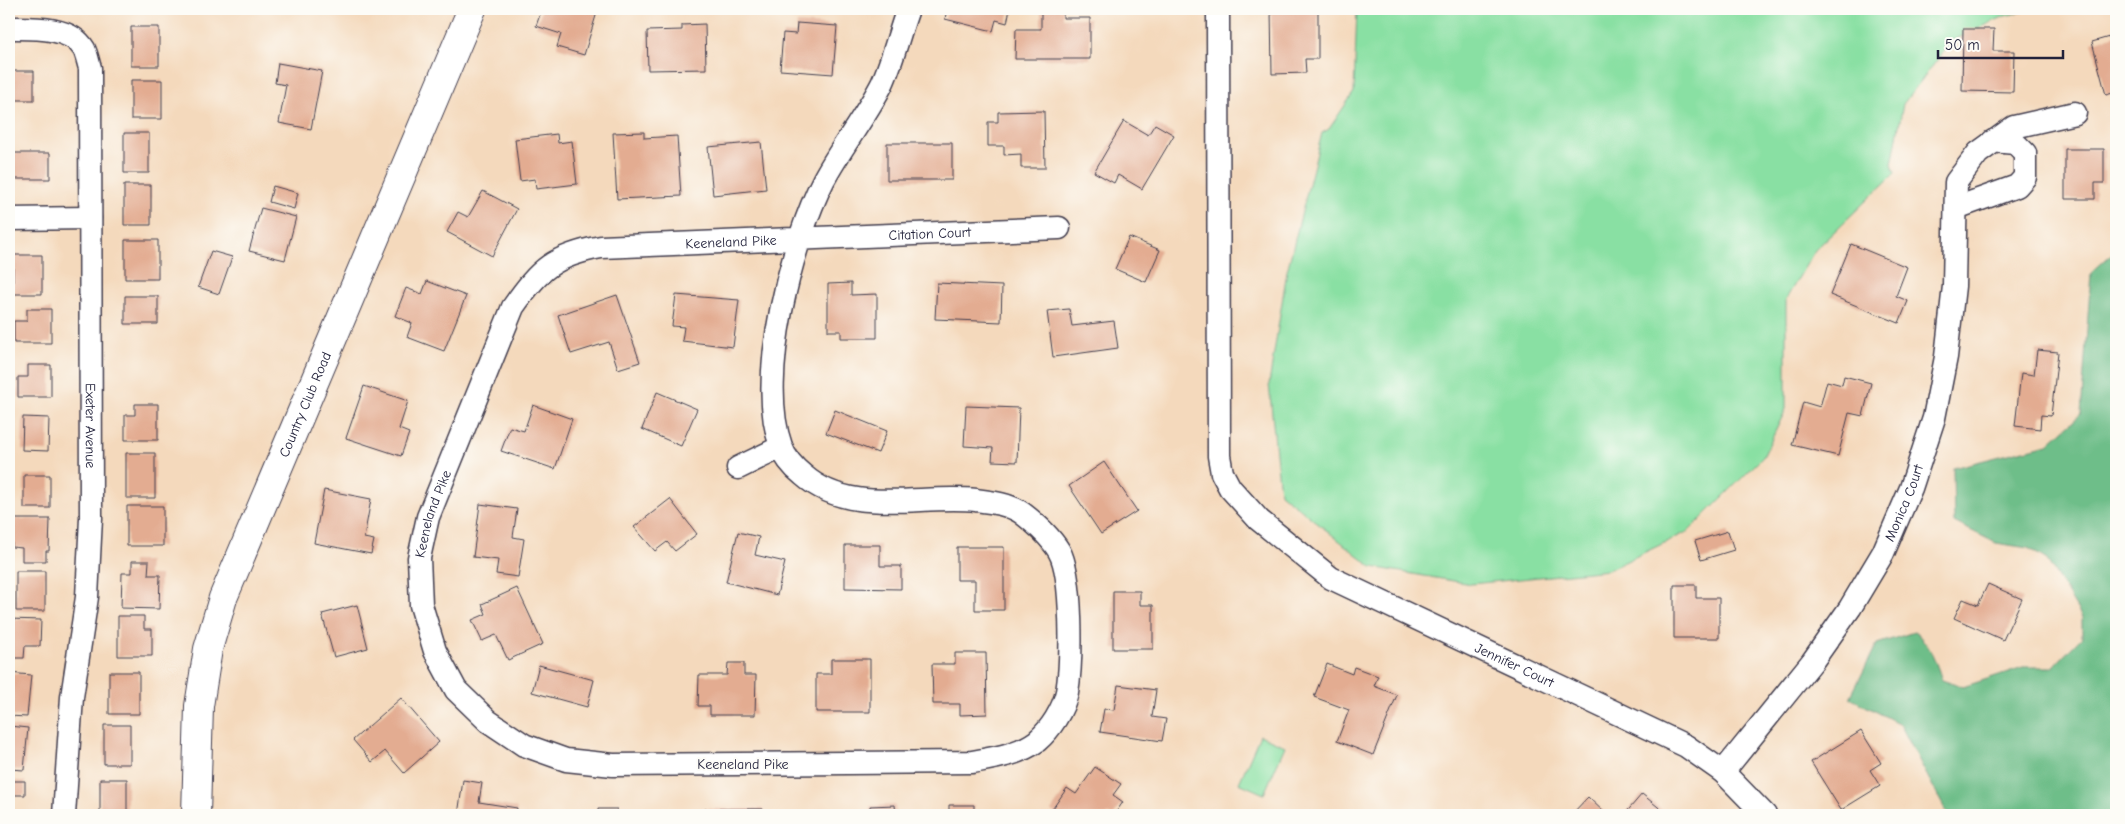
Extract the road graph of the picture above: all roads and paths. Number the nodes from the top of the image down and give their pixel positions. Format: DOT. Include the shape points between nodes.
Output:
graph roads {
  1 [pos="472,9"];
  2 [pos="908,9"];
  3 [pos="1218,9"];
  4 [pos="9,28"];
  5 [pos="2075,113"];
  6 [pos="1993,141"];
  7 [pos="1956,208"];
  8 [pos="90,218"];
  9 [pos="9,219"];
  10 [pos="1059,228"];
  11 [pos="800,238"];
  12 [pos="781,447"];
  13 [pos="738,468"];
  14 [pos="1723,772"];
  15 [pos="64,815"];
  16 [pos="196,815"];
  17 [pos="1765,815"];
  1 -- 16 [label="main road, Country Club Road" via="223,598 208,649 200,706"];
  2 -- 11 [label="street, Keeneland Pike" via="882,83 824,180"];
  3 -- 14 [label="street, Jennifer Court" via="1219,456 1222,473 1230,488 1259,520 1331,578 1686,746"];
  4 -- 8 [label="street, Exeter Avenue" via="59,32 75,38 84,49 90,68"];
  5 -- 6 [label="street" via="2014,127"];
  6 -- 7 [label="street, Monica Court" via="1978,153 1956,182"];
  6 -- 7 [label="street" via="2015,143 2025,153 2025,177 2017,186"];
  7 -- 14 [label="street, Monica Court" via="1954,286 1946,357 1934,418 1911,488 1883,553 1850,608 1812,662"];
  8 -- 9 [label="street"];
  8 -- 15 [label="street, Exeter Avenue" via="92,518 87,597 72,697"];
  10 -- 11 [label="street, Citation Court"];
  11 -- 12 [label="street, Keeneland Pike" via="782,305 774,355 773,400"];
  11 -- 12 [label="street, Keeneland Pike" via="601,247 571,252 549,265 528,285 512,307 428,517 419,558 421,605 435,651 456,690 488,721 524,745 566,760 612,765 972,762 1012,754 1037,740 1059,715 1066,693 1069,664 1068,583 1060,552 1039,527 1019,511 995,502 862,501 833,495 791,464"];
  12 -- 13 [label="street"];
  14 -- 17 [label="street, Jennifer Court"];
}
